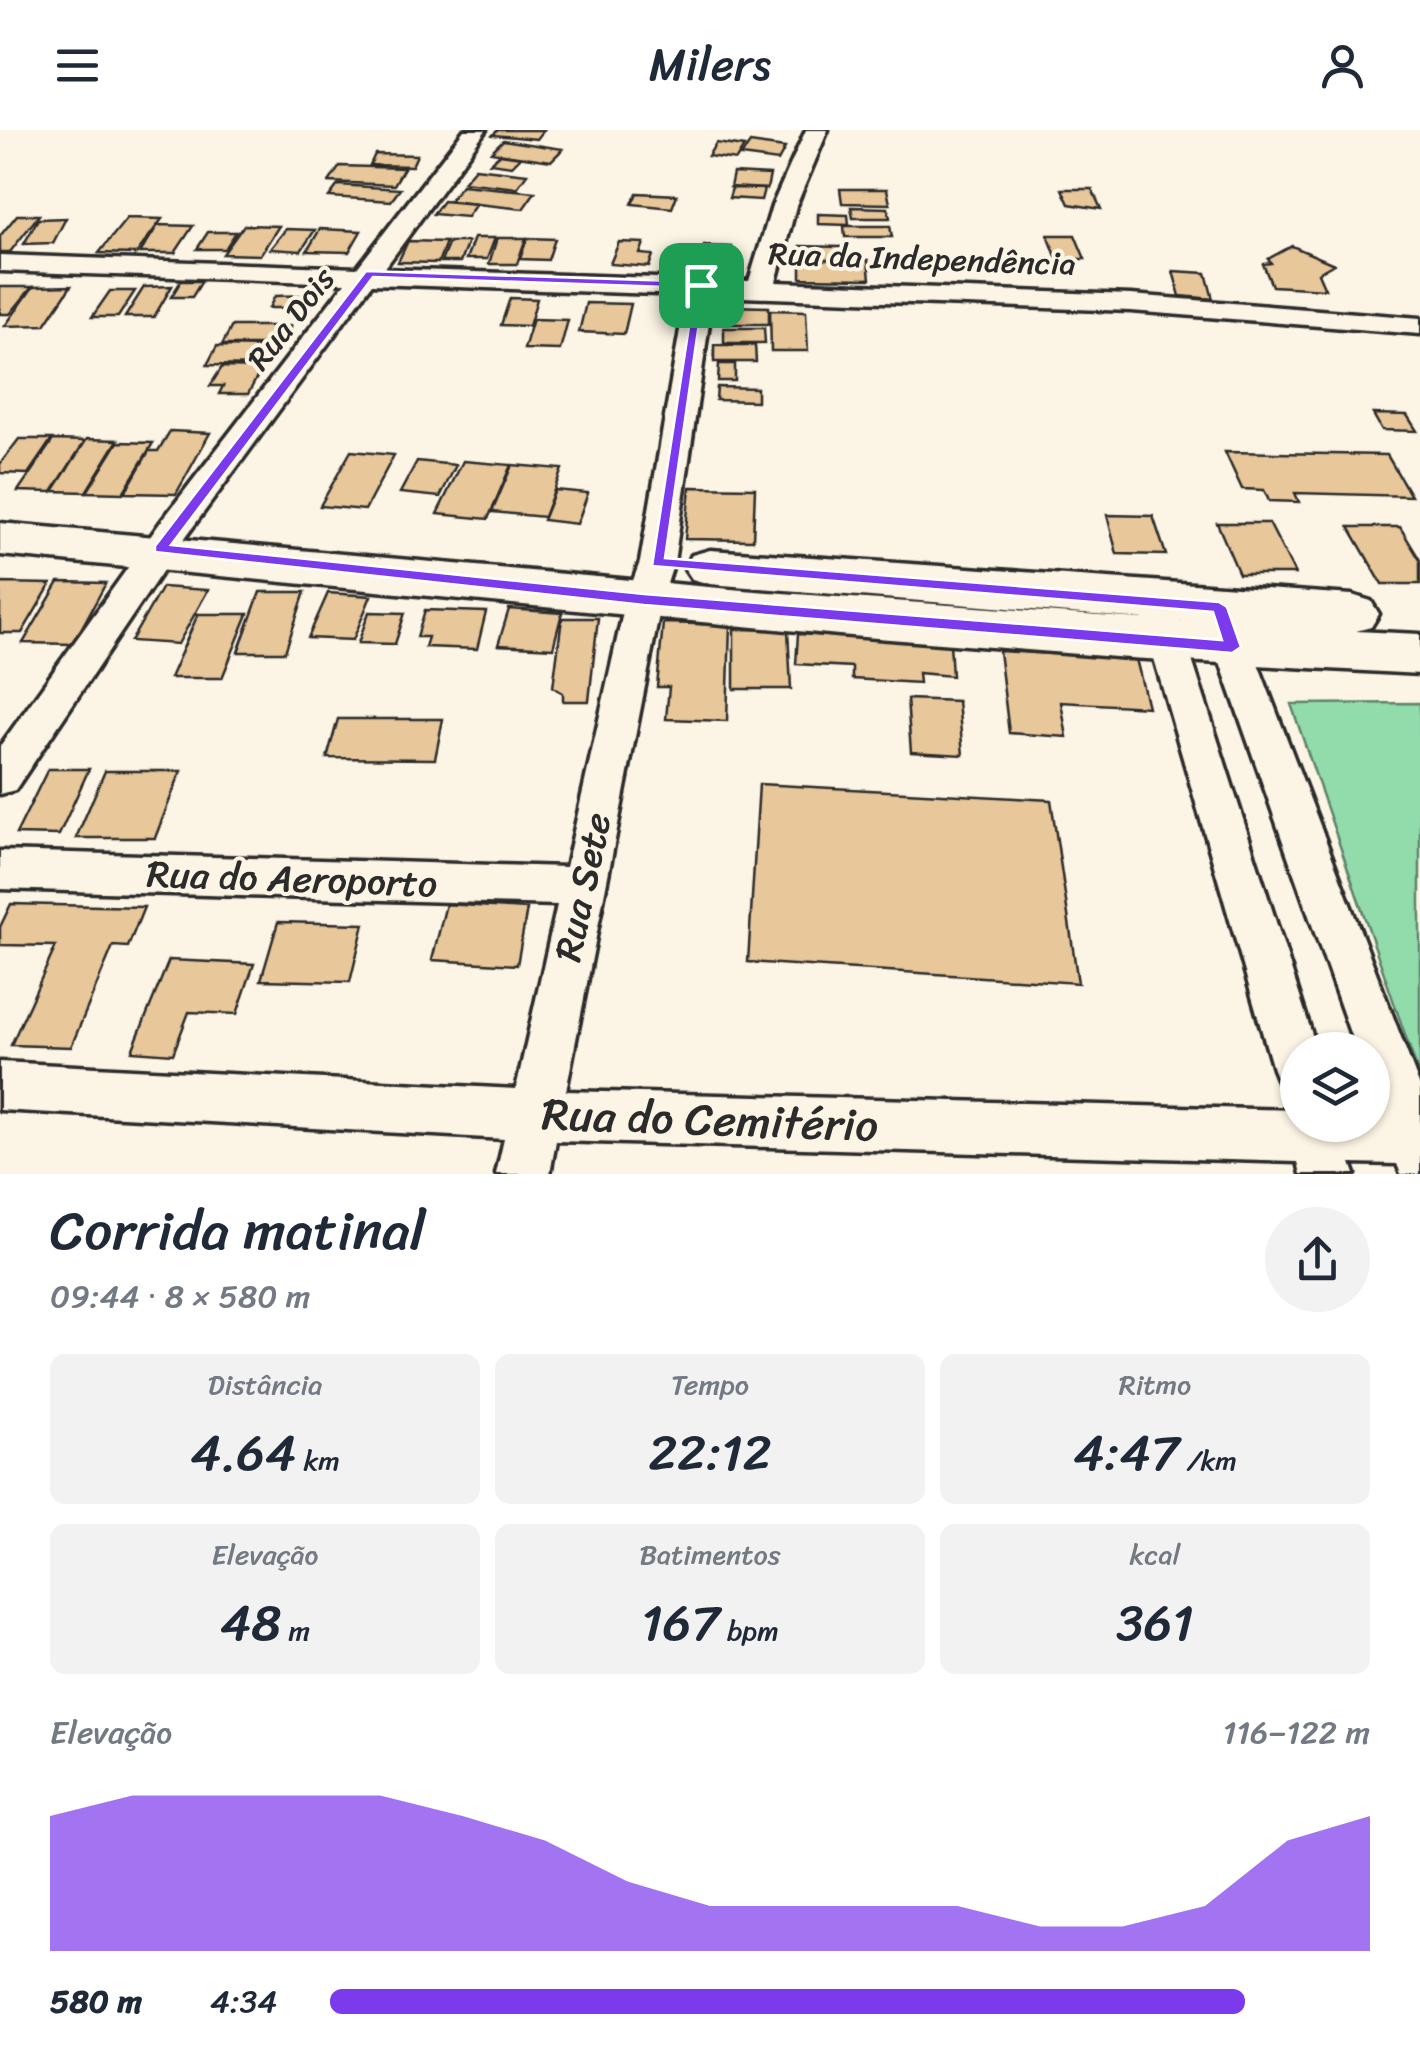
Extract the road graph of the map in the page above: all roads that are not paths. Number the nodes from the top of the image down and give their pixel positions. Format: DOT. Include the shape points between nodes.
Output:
graph roads {
  1 [pos="475,130"];
  2 [pos="817,130"];
  3 [pos="0,263"];
  4 [pos="370,274"];
  5 [pos="701,285"];
  6 [pos="762,287"];
  7 [pos="1420,326"];
  8 [pos="0,521"];
  9 [pos="0,539"];
  10 [pos="166,540"];
  11 [pos="650,581"];
  12 [pos="1420,617"];
  13 [pos="1161,623"];
  14 [pos="1226,627"];
  15 [pos="1420,654"];
  16 [pos="0,778"];
  17 [pos="0,870"];
  18 [pos="585,887"];
  19 [pos="1287,1032"];
  20 [pos="0,1086"];
  21 [pos="533,1115"];
  22 [pos="1321,1145"];
  23 [pos="1418,1145"];
  24 [pos="523,1174"];
  1 -- 4 [label="street, Rua Dois"];
  2 -- 6 [label="street" via="769,250"];
  3 -- 4 [label="street, Rua da Independência"];
  4 -- 5 [label="street, Rua da Independência"];
  4 -- 10 [label="street, Rua Dois"];
  5 -- 6 [label="street, Rua da Independência"];
  5 -- 11 [label="street, Rua Sete"];
  6 -- 7 [label="street, Rua da Independência" via="1131,302"];
  8 -- 10 [label="street"];
  9 -- 10 [label="street"];
  10 -- 11 [label="street"];
  10 -- 16 [label="street, Rua Dois"];
  11 -- 13 [label="street"];
  11 -- 18 [label="street, Rua Sete"];
  12 -- 14 [label="street"];
  13 -- 14 [label="street"];
  13 -- 19 [label="street"];
  14 -- 15 [label="street"];
  14 -- 23 [label="street"];
  17 -- 18 [label="street, Rua do Aeroporto"];
  18 -- 21 [label="street, Rua Sete"];
  20 -- 21 [label="street, Rua do Cemitério"];
  21 -- 22 [label="street, Rua do Cemitério"];
  21 -- 24 [label="street, Rua Sete"];
  22 -- 23 [label="street, Rua do Cemitério"];
}
